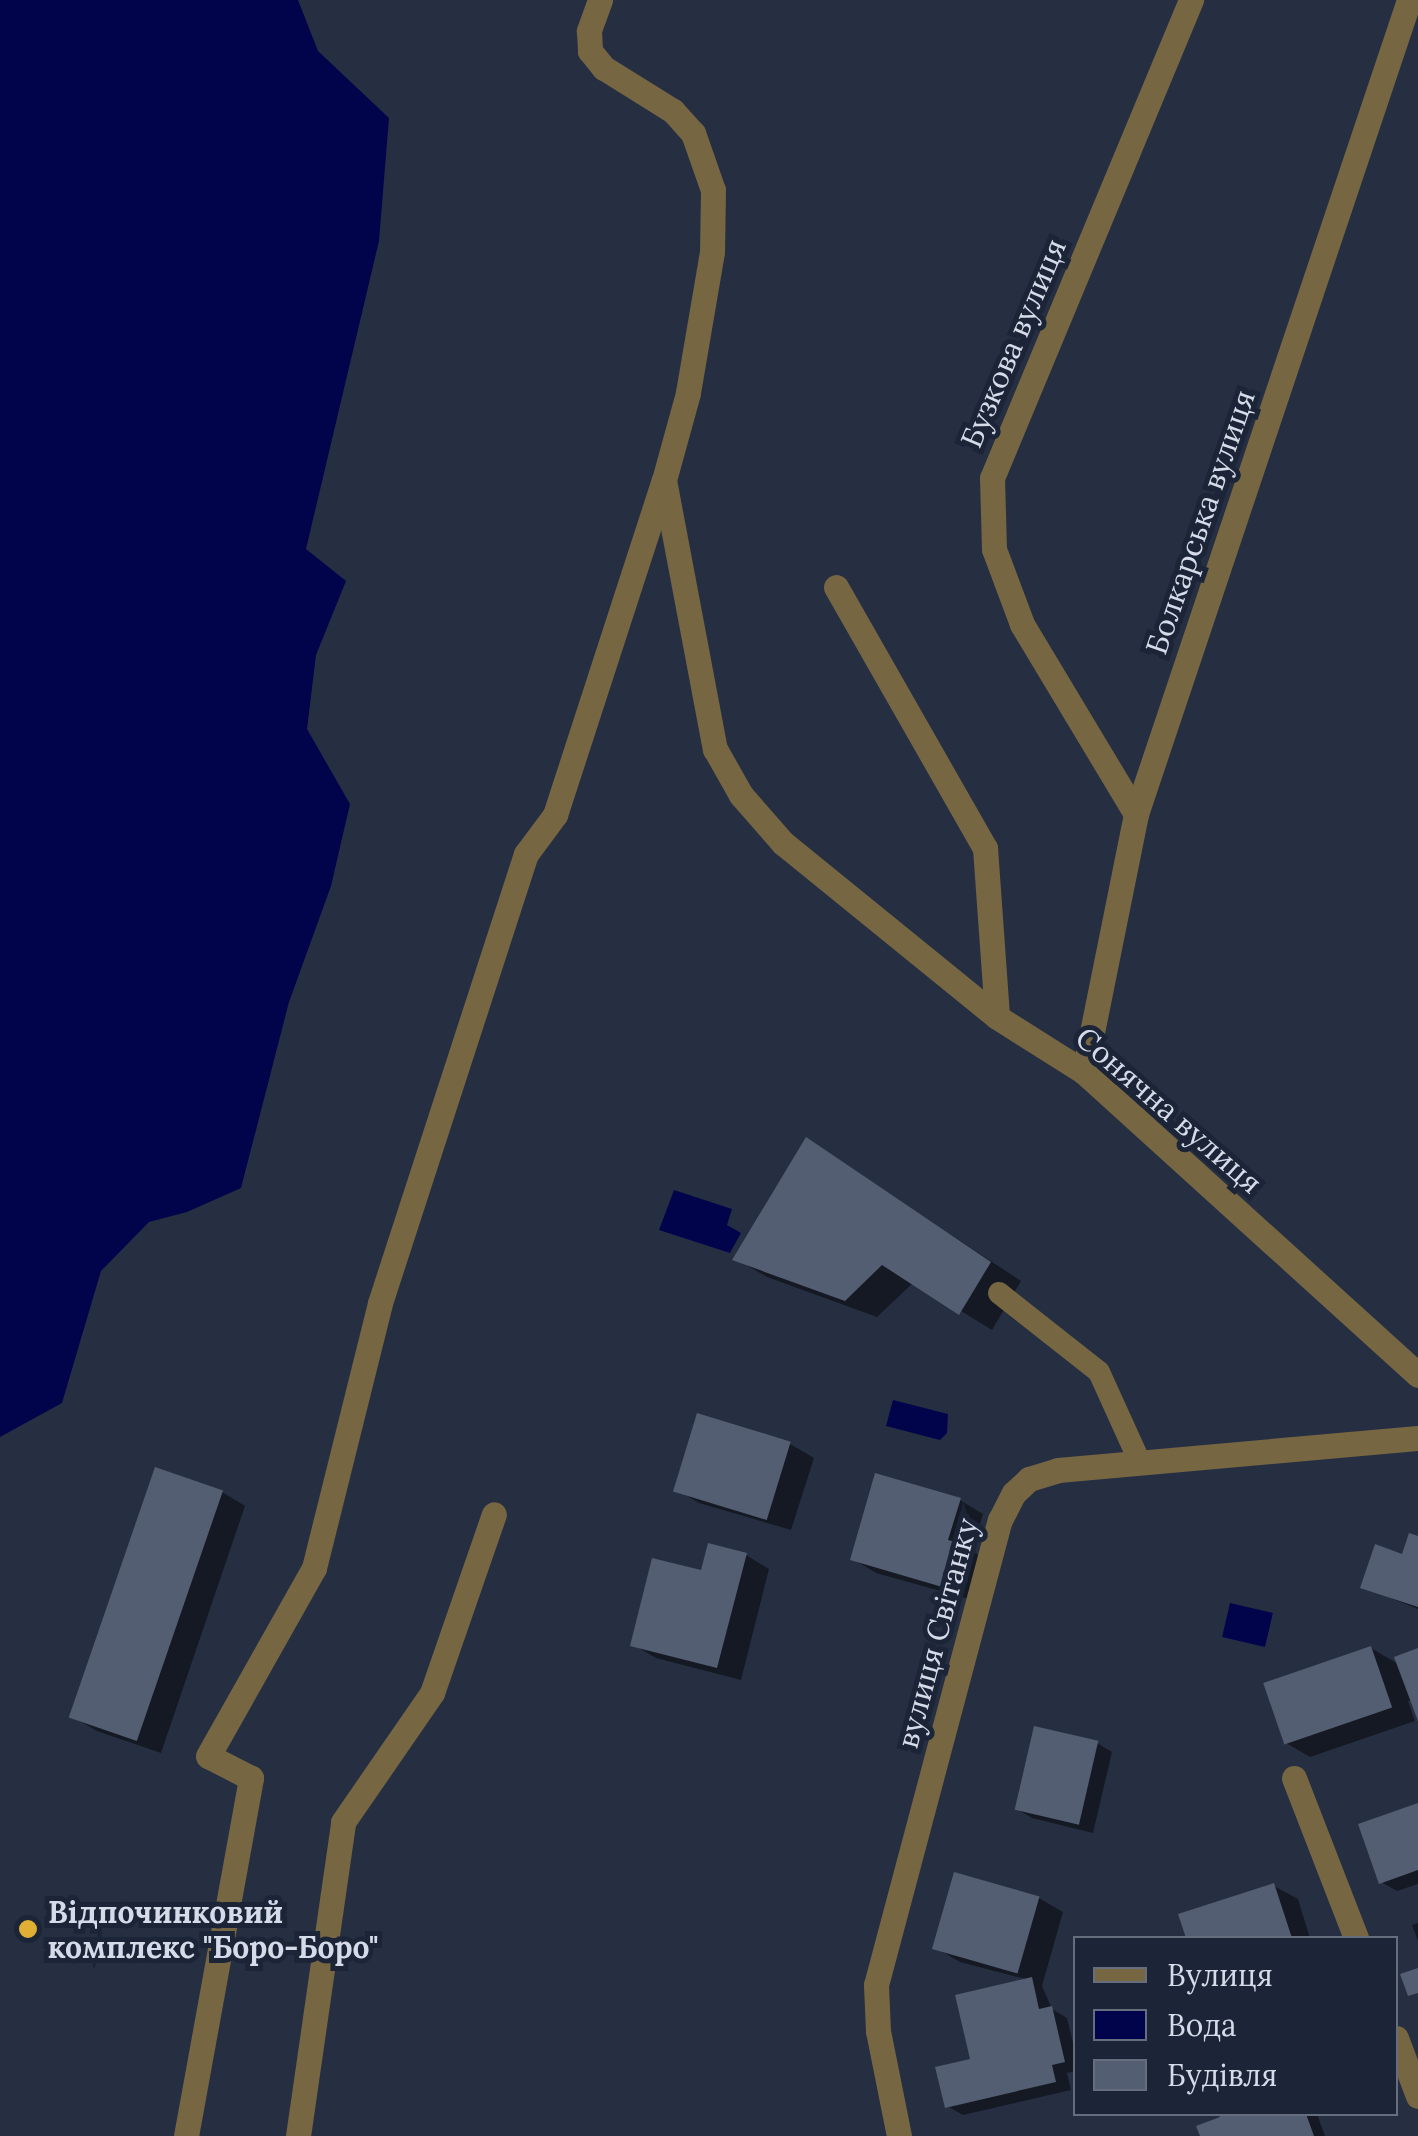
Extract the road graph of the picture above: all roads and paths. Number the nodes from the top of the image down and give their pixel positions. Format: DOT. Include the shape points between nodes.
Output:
graph roads {
  1 [pos="600,0"];
  2 [pos="1191,0"];
  3 [pos="1409,0"];
  4 [pos="664,480"];
  5 [pos="836,587"];
  6 [pos="1136,814"];
  7 [pos="997,1017"];
  8 [pos="1084,1072"];
  9 [pos="999,1293"];
  10 [pos="1418,1375"];
  11 [pos="1418,1438"];
  12 [pos="1139,1460"];
  13 [pos="494,1514"];
  14 [pos="1294,1778"];
  15 [pos="1355,1936"];
  16 [pos="1398,2043"];
  17 [pos="1418,2096"];
  18 [pos="186,2136"];
  19 [pos="298,2136"];
  20 [pos="899,2136"];
  1 -- 4 [label="street" via="588,41 595,60 673,111 694,133 712,190 712,252 688,393"];
  2 -- 6 [label="street, Бузкова вулиця" via="992,478 994,549 1022,624"];
  3 -- 6 [label="street, Болкарська вулиця"];
  4 -- 7 [label="street, Сонячна вулиця" via="715,749 741,795 783,843"];
  4 -- 18 [label="street" via="555,815 526,854 386,1284 314,1568 208,1756 251,1778"];
  5 -- 7 [label="street" via="985,848"];
  6 -- 8 [label="street, Болкарська вулиця"];
  7 -- 8 [label="street, Сонячна вулиця"];
  8 -- 10 [label="street, Сонячна вулиця"];
  9 -- 12 [label="lane" via="1099,1372"];
  11 -- 12 [label="street, вулиця Світанку"];
  12 -- 20 [label="street, вулиця Світанку" via="1029,1479 1000,1520 876,1984 878,2032"];
  13 -- 19 [label="street" via="432,1693 343,1822"];
  14 -- 15 [label="street"];
  16 -- 17 [label="street"];
}
